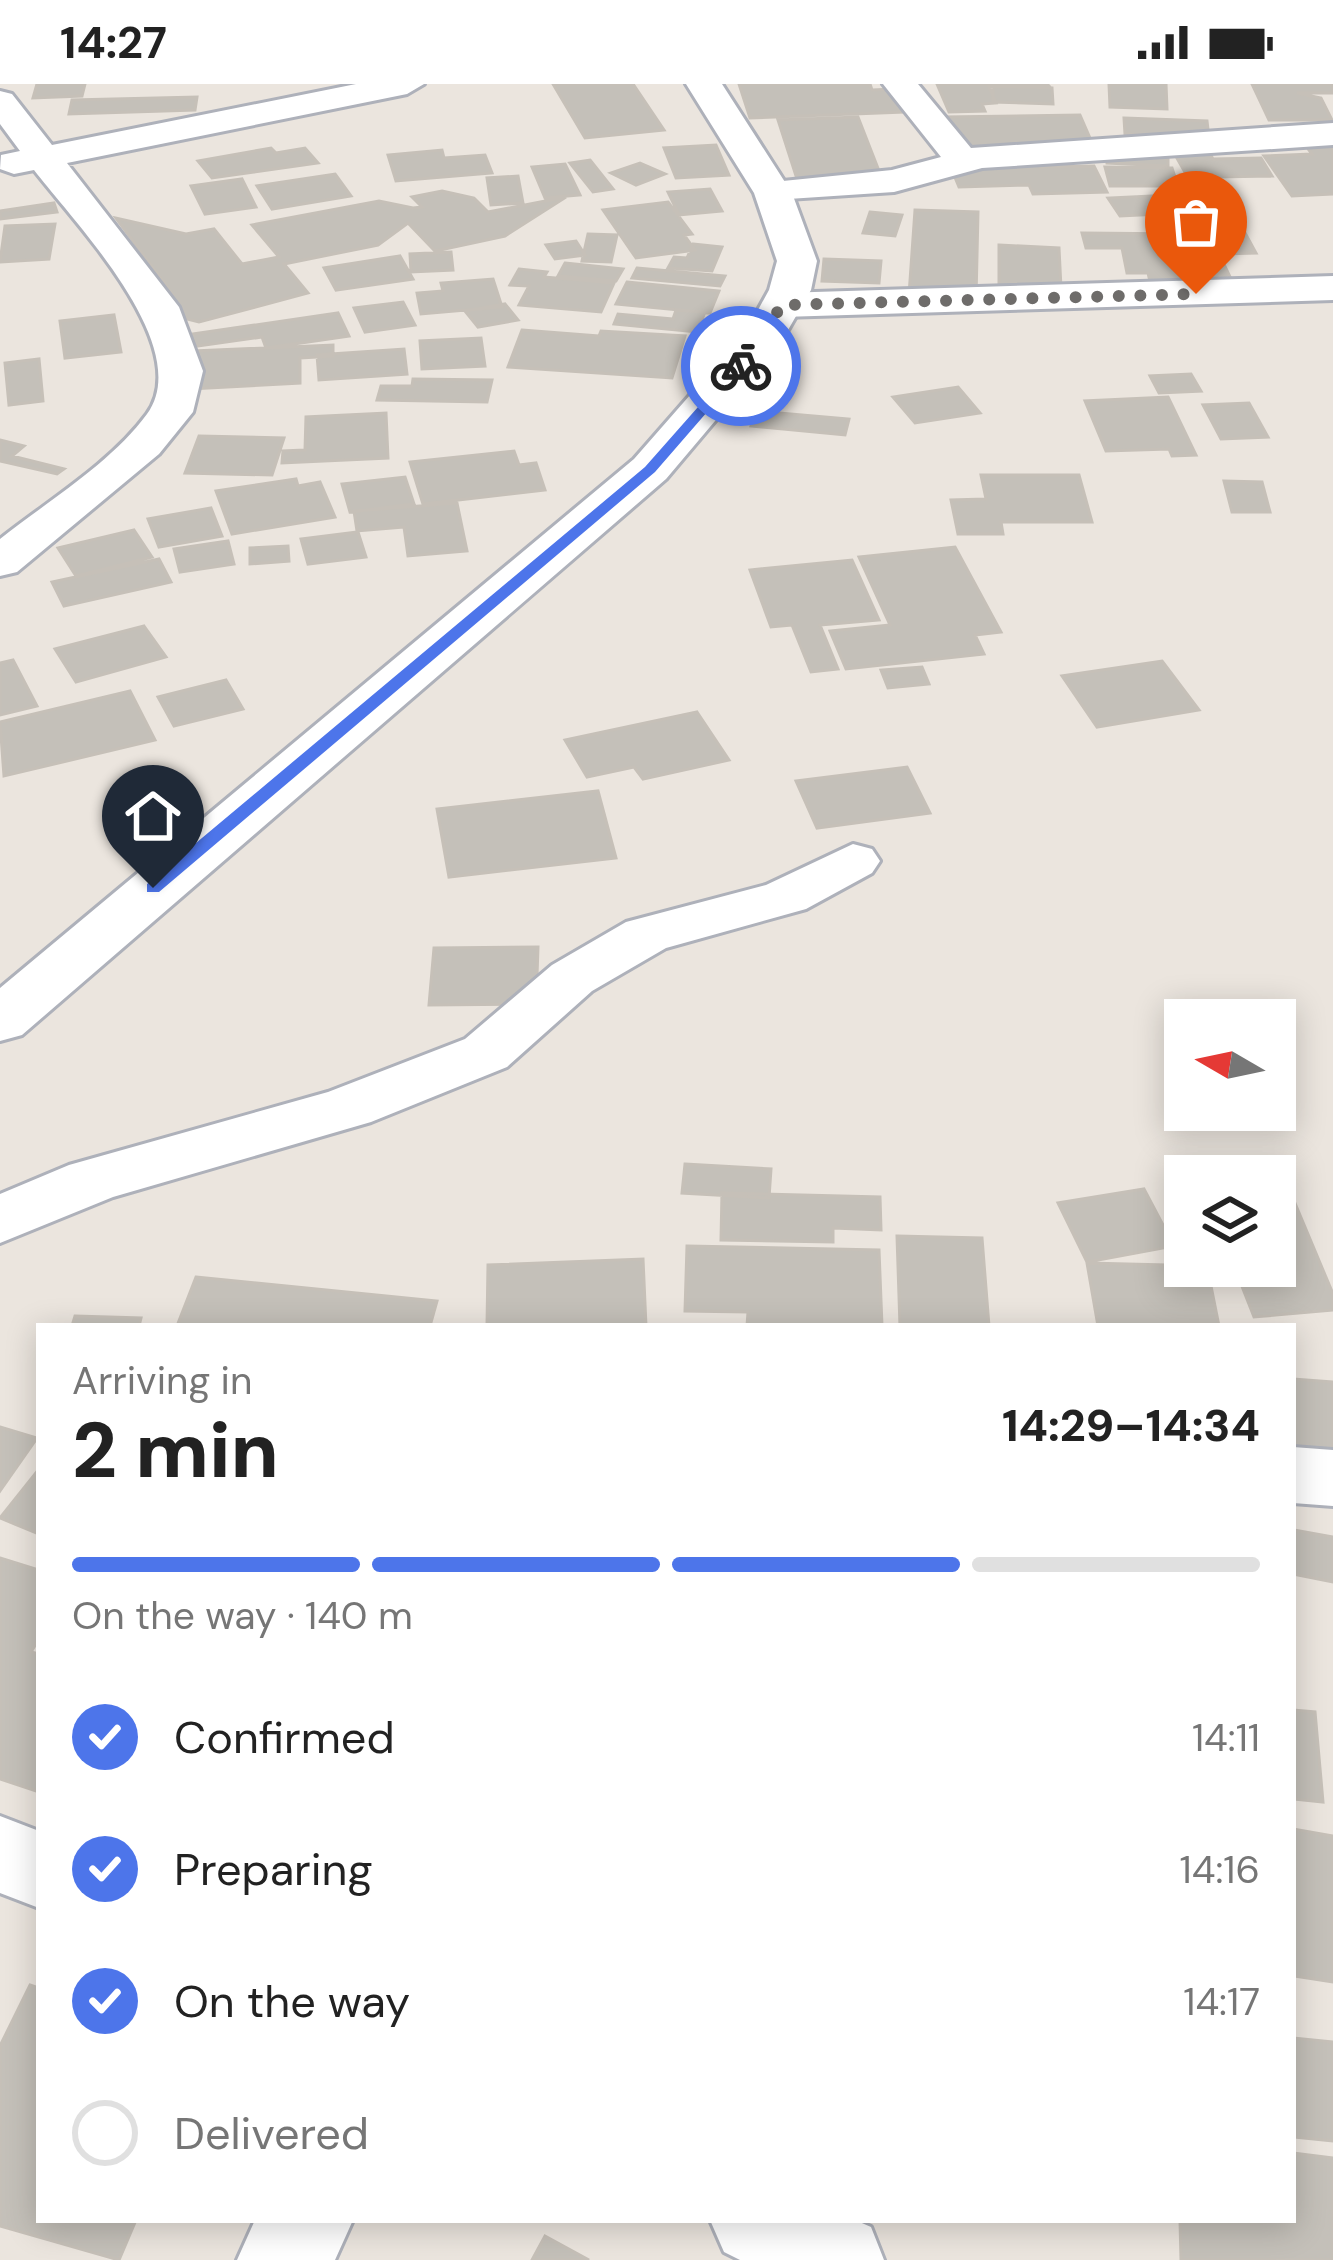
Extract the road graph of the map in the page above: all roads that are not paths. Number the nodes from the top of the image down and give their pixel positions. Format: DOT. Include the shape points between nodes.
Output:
graph roads {
  1 [pos="407,84"];
  2 [pos="704,84"];
  3 [pos="900,84"];
  4 [pos="0,101"];
  5 [pos="1333,134"];
  6 [pos="47,156"];
  7 [pos="962,160"];
  8 [pos="0,166"];
  9 [pos="773,193"];
  10 [pos="1333,288"];
  11 [pos="782,305"];
  12 [pos="0,562"];
  13 [pos="853,861"];
  14 [pos="0,1021"];
  15 [pos="0,1220"];
  16 [pos="1296,1475"];
  17 [pos="1333,1478"];
  18 [pos="0,1852"];
  19 [pos="36,1870"];
  20 [pos="306,2223"];
  21 [pos="762,2223"];
  22 [pos="283,2260"];
  23 [pos="838,2260"];
  1 -- 6 [label="street"];
  2 -- 9 [label="street"];
  3 -- 7 [label="street"];
  4 -- 6 [label="street"];
  5 -- 7 [label="street"];
  6 -- 8 [label="street"];
  6 -- 12 [label="street" via="159,307 182,371 172,412 144,446"];
  7 -- 9 [label="street" via="894,181"];
  9 -- 11 [label="street" via="797,261"];
  10 -- 11 [label="street"];
  11 -- 14 [label="street" via="723,389 650,470"];
  13 -- 15 [label="street" via="786,897 646,935 572,978 486,1053 349,1107 91,1181"];
  16 -- 17 [label="street"];
  18 -- 19 [label="street"];
  20 -- 22 [label="street"];
  21 -- 23 [label="street"];
}
